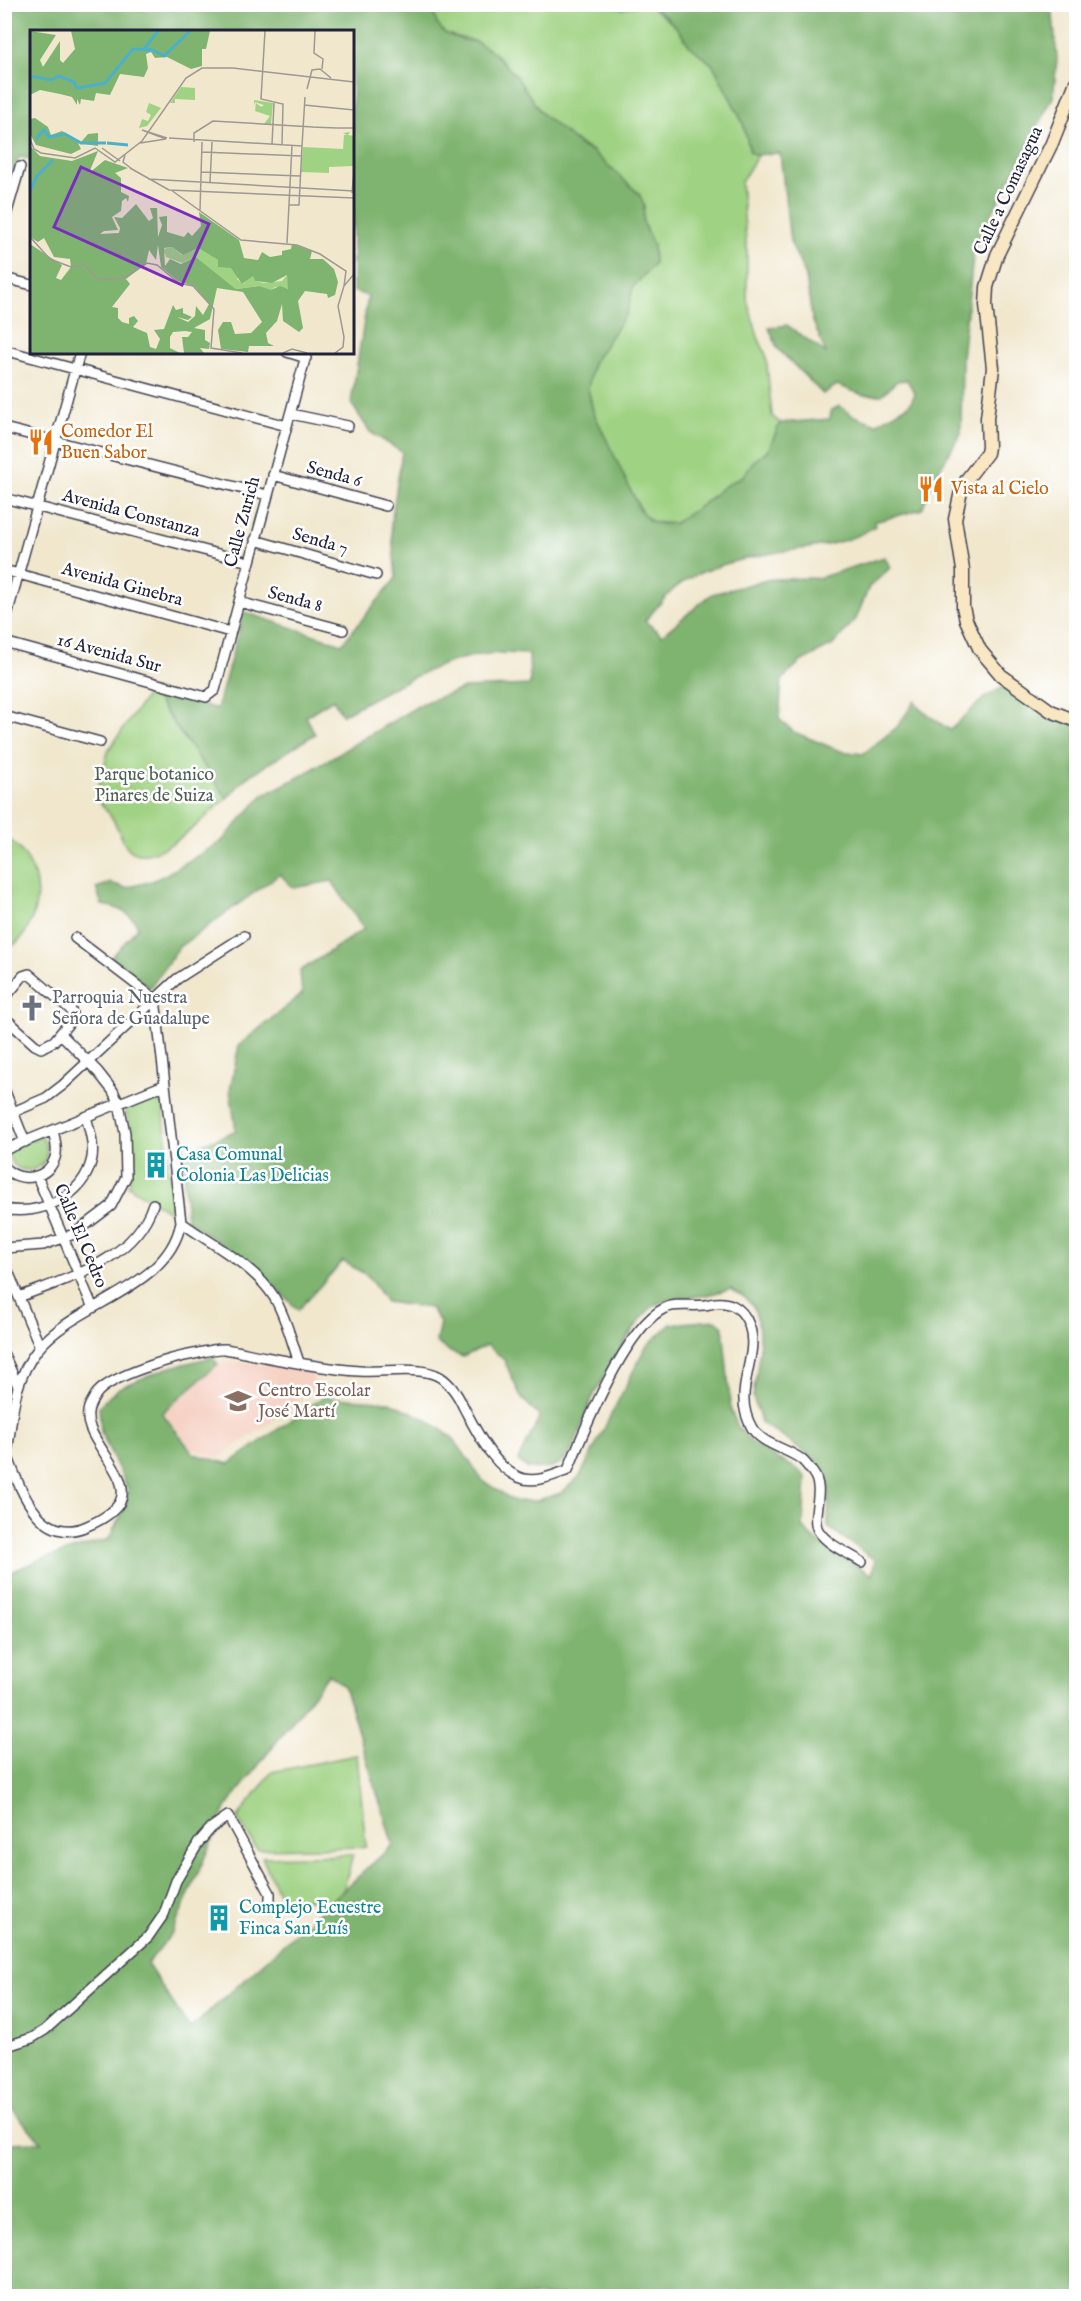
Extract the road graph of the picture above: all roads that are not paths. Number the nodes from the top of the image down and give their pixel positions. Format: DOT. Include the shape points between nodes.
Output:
graph roads {
  1 [pos="1077,82"];
  2 [pos="20,167"];
  3 [pos="4,222"];
  4 [pos="4,278"];
  5 [pos="30,284"];
  6 [pos="4,350"];
  7 [pos="79,354"];
  8 [pos="307,355"];
  9 [pos="75,369"];
  10 [pos="291,414"];
  11 [pos="287,426"];
  12 [pos="348,426"];
  13 [pos="4,428"];
  14 [pos="56,441"];
  15 [pos="273,475"];
  16 [pos="267,495"];
  17 [pos="4,498"];
  18 [pos="386,506"];
  19 [pos="38,507"];
  20 [pos="255,540"];
  21 [pos="249,562"];
  22 [pos="4,570"];
  23 [pos="18,573"];
  24 [pos="376,575"];
  25 [pos="239,602"];
  26 [pos="4,626"];
  27 [pos="342,630"];
  28 [pos="230,632"];
  29 [pos="4,642"];
  30 [pos="206,697"];
  31 [pos="4,716"];
  32 [pos="1077,721"];
  33 [pos="100,742"];
  34 [pos="244,936"];
  35 [pos="75,938"];
  36 [pos="4,999"];
  37 [pos="155,999"];
  38 [pos="4,1017"];
  39 [pos="61,1034"];
  40 [pos="89,1061"];
  41 [pos="164,1085"];
  42 [pos="4,1089"];
  43 [pos="119,1104"];
  44 [pos="9,1114"];
  45 [pos="86,1117"];
  46 [pos="53,1131"];
  47 [pos="26,1142"];
  48 [pos="4,1150"];
  49 [pos="4,1167"];
  50 [pos="37,1176"];
  51 [pos="153,1203"];
  52 [pos="50,1205"];
  53 [pos="4,1209"];
  54 [pos="181,1222"];
  55 [pos="65,1238"];
  56 [pos="4,1248"];
  57 [pos="4,1262"];
  58 [pos="79,1273"];
  59 [pos="19,1297"];
  60 [pos="93,1308"];
  61 [pos="40,1347"];
  62 [pos="4,1355"];
  63 [pos="299,1362"];
  64 [pos="18,1386"];
  65 [pos="6,1450"];
  66 [pos="862,1562"];
  67 [pos="270,1908"];
  68 [pos="4,2048"];
  1 -- 32 [label="main road, Calle a Comasagua" via="997,255 987,287 993,369 988,447 961,491 955,519 963,570 963,607 980,650 1001,675 1050,711"];
  2 -- 3 [label="street"];
  4 -- 5 [label="street"];
  6 -- 9 [label="street"];
  7 -- 9 [label="street"];
  8 -- 10 [label="street, Calle Zurich"];
  9 -- 11 [label="street"];
  9 -- 14 [label="street"];
  10 -- 11 [label="street, Calle Zurich"];
  10 -- 12 [label="street"];
  11 -- 15 [label="street, Calle Zurich"];
  13 -- 14 [label="street"];
  14 -- 16 [label="street"];
  14 -- 19 [label="street"];
  15 -- 16 [label="street, Calle Zurich"];
  15 -- 18 [label="street, Senda 6"];
  16 -- 20 [label="street, Calle Zurich"];
  17 -- 19 [label="street, Avenida Constanza"];
  19 -- 21 [label="street, Avenida Constanza"];
  19 -- 23 [label="street"];
  20 -- 21 [label="street, Calle Zurich"];
  20 -- 24 [label="street, Senda 7"];
  21 -- 25 [label="street, Calle Zurich"];
  22 -- 23 [label="street, Avenida Ginebra"];
  23 -- 26 [label="street"];
  23 -- 28 [label="street, Avenida Ginebra"];
  25 -- 27 [label="street, Senda 8"];
  25 -- 28 [label="street, Calle Zurich"];
  28 -- 30 [label="street, Calle Zurich" via="214,690"];
  29 -- 30 [label="street, 16 Avenida Sur"];
  31 -- 33 [label="street"];
  34 -- 37 [label="street" via="187,971"];
  35 -- 37 [label="street"];
  36 -- 39 [label="street" via="23,976 31,975 71,1010 73,1018"];
  37 -- 40 [label="street"];
  37 -- 41 [label="street"];
  38 -- 39 [label="street" via="42,1048"];
  39 -- 40 [label="street"];
  40 -- 43 [label="street"];
  40 -- 44 [label="street" via="46,1098"];
  41 -- 43 [label="street"];
  41 -- 54 [label="street"];
  42 -- 44 [label="street"];
  43 -- 45 [label="street"];
  43 -- 55 [label="street" via="125,1132 126,1176 111,1206"];
  44 -- 47 [label="street"];
  45 -- 46 [label="street"];
  45 -- 52 [label="street" via="92,1139 91,1161 76,1187"];
  46 -- 47 [label="street"];
  46 -- 50 [label="street" via="55,1157 46,1171"];
  47 -- 48 [label="street"];
  49 -- 50 [label="street" via="18,1176"];
  50 -- 52 [label="street, Calle El Cedro"];
  51 -- 58 [label="street" via="142,1227 130,1239 95,1267"];
  52 -- 53 [label="street" via="29,1212"];
  52 -- 55 [label="street, Calle El Cedro"];
  54 -- 60 [label="street" via="180,1232 160,1261 133,1286"];
  54 -- 63 [label="street" via="267,1287 281,1312"];
  55 -- 56 [label="street" via="43,1245"];
  55 -- 58 [label="street, Calle El Cedro"];
  57 -- 59 [label="street"];
  58 -- 59 [label="street"];
  58 -- 60 [label="street, Calle El Cedro"];
  59 -- 61 [label="street"];
  60 -- 61 [label="street" via="59,1328"];
  61 -- 64 [label="street"];
  62 -- 64 [label="street"];
  63 -- 65 [label="street" via="223,1349 159,1363 119,1378 98,1392 89,1407 89,1427 123,1491 114,1510 79,1530 62,1531 34,1512"];
  63 -- 66 [label="street" via="358,1371 421,1371 436,1375 451,1385 484,1446 508,1470 524,1479 541,1479 568,1470 592,1410 642,1325 667,1307 722,1301 736,1307 749,1325 751,1349 743,1392 752,1427 770,1444 802,1460 816,1476 816,1528"];
  64 -- 65 [label="street"];
  67 -- 68 [label="street" via="270,1893 228,1816 199,1842 148,1938 45,2030"];
}
